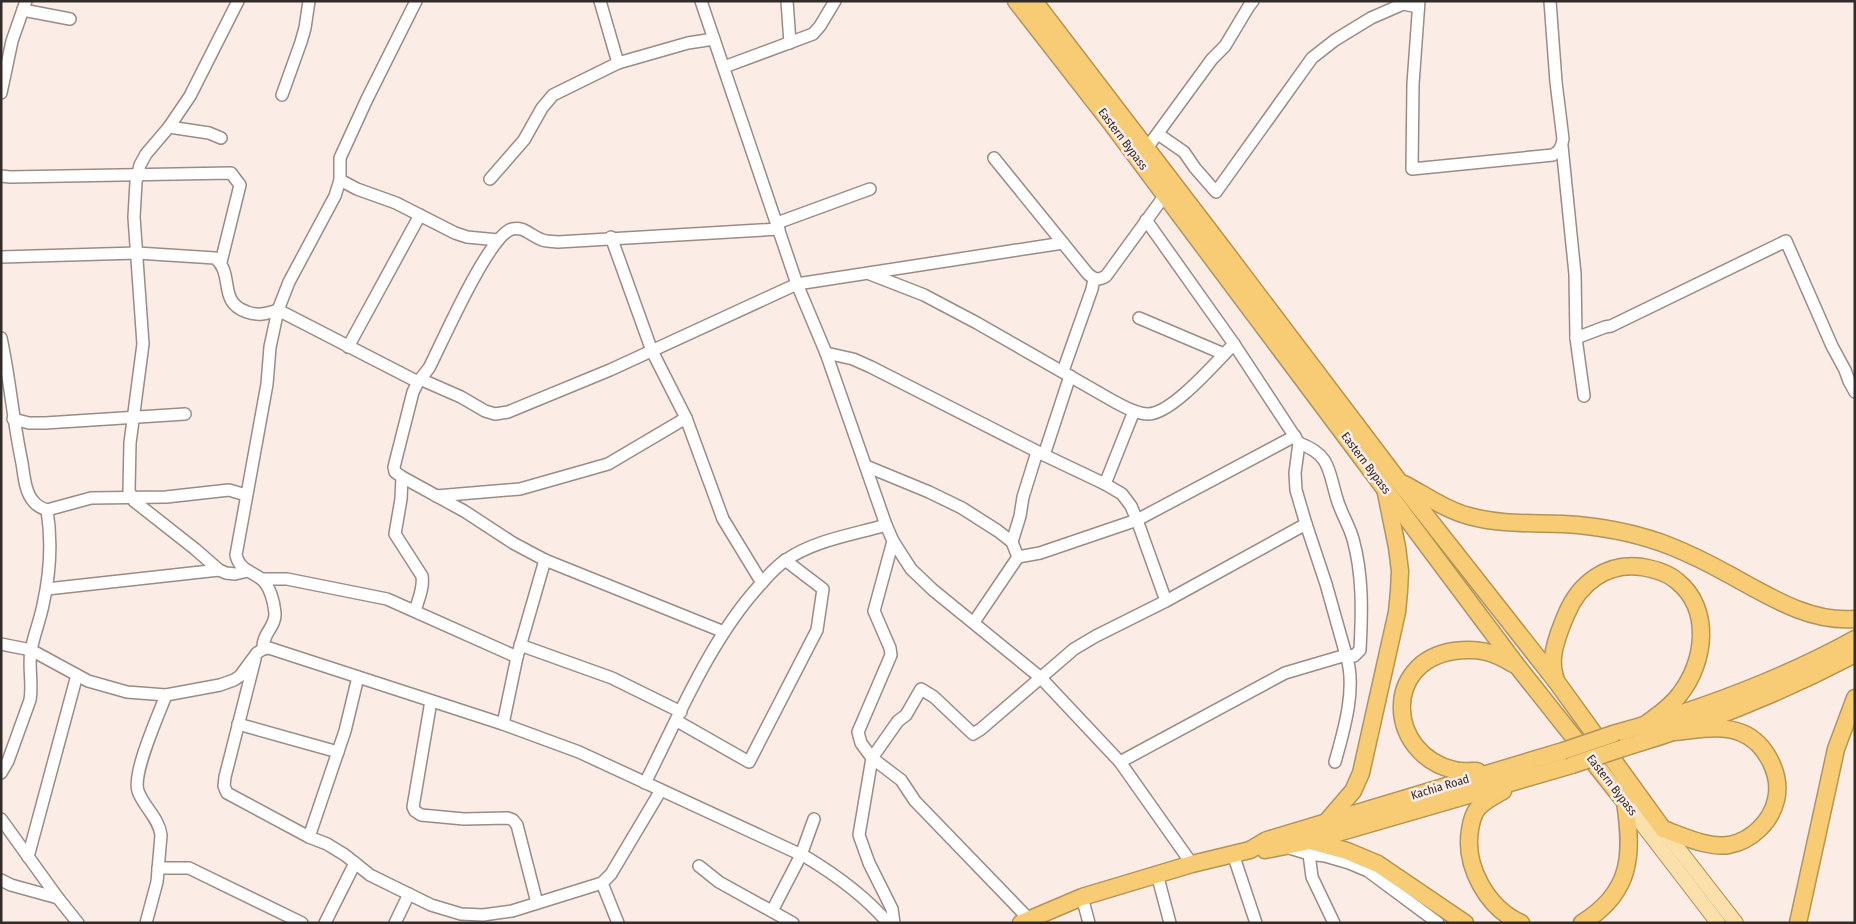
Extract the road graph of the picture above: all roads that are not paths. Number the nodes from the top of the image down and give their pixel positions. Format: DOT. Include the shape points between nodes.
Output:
graph roads {
  1 [pos="238,1"];
  2 [pos="309,1"];
  3 [pos="416,1"];
  4 [pos="600,1"];
  5 [pos="700,1"];
  6 [pos="787,1"];
  7 [pos="835,1"];
  8 [pos="1016,1"];
  9 [pos="1034,1"];
  10 [pos="1253,1"];
  11 [pos="1550,1"];
  12 [pos="1419,4"];
  13 [pos="24,6"];
  14 [pos="70,19"];
  15 [pos="714,39"];
  16 [pos="790,43"];
  17 [pos="618,63"];
  18 [pos="724,67"];
  19 [pos="1,93"];
  20 [pos="282,95"];
  21 [pos="169,128"];
  22 [pos="1158,134"];
  23 [pos="221,138"];
  24 [pos="1562,146"];
  25 [pos="1147,148"];
  26 [pos="994,158"];
  27 [pos="138,174"];
  28 [pos="1,176"];
  29 [pos="490,179"];
  30 [pos="340,180"];
  31 [pos="870,189"];
  32 [pos="1165,195"];
  33 [pos="420,215"];
  34 [pos="1146,220"];
  35 [pos="778,226"];
  36 [pos="611,238"];
  37 [pos="498,240"];
  38 [pos="1063,243"];
  39 [pos="137,253"];
  40 [pos="1,257"];
  41 [pos="221,262"];
  42 [pos="868,274"];
  43 [pos="1094,279"];
  44 [pos="797,284"];
  45 [pos="278,310"];
  46 [pos="1139,318"];
  47 [pos="1,338"];
  48 [pos="1576,338"];
  49 [pos="1234,344"];
  50 [pos="348,347"];
  51 [pos="652,351"];
  52 [pos="826,353"];
  53 [pos="1224,354"];
  54 [pos="1067,374"];
  55 [pos="419,380"];
  56 [pos="1855,392"];
  57 [pos="6,394"];
  58 [pos="1584,396"];
  59 [pos="1134,411"];
  60 [pos="185,414"];
  61 [pos="134,416"];
  62 [pos="686,418"];
  63 [pos="13,419"];
  64 [pos="1297,439"];
  65 [pos="1040,453"];
  66 [pos="866,466"];
  67 [pos="402,477"];
  68 [pos="1391,483"];
  69 [pos="1105,484"];
  70 [pos="246,494"];
  71 [pos="131,496"];
  72 [pos="436,496"];
  73 [pos="47,510"];
  74 [pos="1137,520"];
  75 [pos="1306,524"];
  76 [pos="886,525"];
  77 [pos="893,541"];
  78 [pos="1012,542"];
  79 [pos="1018,557"];
  80 [pos="545,560"];
  81 [pos="785,560"];
  82 [pos="219,570"];
  83 [pos="248,571"];
  84 [pos="262,579"];
  85 [pos="762,583"];
  86 [pos="47,589"];
  87 [pos="1166,601"];
  88 [pos="415,611"];
  89 [pos="1855,619"];
  90 [pos="974,622"];
  91 [pos="724,632"];
  92 [pos="1855,639"];
  93 [pos="1,644"];
  94 [pos="520,645"];
  95 [pos="31,650"];
  96 [pos="260,651"];
  97 [pos="1855,654"];
  98 [pos="1346,656"];
  99 [pos="517,657"];
  100 [pos="1518,667"];
  101 [pos="77,675"];
  102 [pos="358,677"];
  103 [pos="1041,678"];
  104 [pos="1556,681"];
  105 [pos="220,686"];
  106 [pos="246,693"];
  107 [pos="166,695"];
  108 [pos="1855,698"];
  109 [pos="431,701"];
  110 [pos="679,717"];
  111 [pos="238,724"];
  112 [pos="502,724"];
  113 [pos="1646,724"];
  114 [pos="1674,732"];
  115 [pos="338,752"];
  116 [pos="872,758"];
  117 [pos="1120,762"];
  118 [pos="1336,762"];
  119 [pos="1492,771"];
  120 [pos="1,773"];
  121 [pos="1537,775"];
  122 [pos="645,783"];
  123 [pos="660,790"];
  124 [pos="1625,802"];
  125 [pos="1,819"];
  126 [pos="814,819"];
  127 [pos="1327,822"];
  128 [pos="1662,829"];
  129 [pos="309,837"];
  130 [pos="1310,848"];
  131 [pos="1250,850"];
  132 [pos="1233,854"];
  133 [pos="800,855"];
  134 [pos="28,857"];
  135 [pos="355,863"];
  136 [pos="1192,864"];
  137 [pos="699,866"];
  138 [pos="158,868"];
  139 [pos="1157,874"];
  140 [pos="1,880"];
  141 [pos="602,883"];
  142 [pos="409,894"];
  143 [pos="1082,897"];
  144 [pos="58,898"];
  145 [pos="537,902"];
  146 [pos="772,911"];
  147 [pos="1025,921"];
  148 [pos="78,923"];
  149 [pos="146,923"];
  150 [pos="302,923"];
  151 [pos="324,923"];
  152 [pos="395,923"];
  153 [pos="618,923"];
  154 [pos="794,923"];
  155 [pos="888,923"];
  156 [pos="894,923"];
  157 [pos="1089,923"];
  158 [pos="1170,923"];
  159 [pos="1256,923"];
  160 [pos="1334,923"];
  161 [pos="1438,923"];
  162 [pos="1465,923"];
  163 [pos="1521,923"];
  164 [pos="1582,923"];
  165 [pos="1718,923"];
  166 [pos="1736,923"];
  167 [pos="1798,923"];
  1 -- 21 [label="street" via="190,96"];
  2 -- 20 [label="street" via="305,28"];
  3 -- 30 [label="street" via="340,158"];
  4 -- 17 [label="street"];
  5 -- 15 [label="street"];
  6 -- 16 [label="street"];
  7 -- 16 [label="street" via="813,34"];
  8 -- 32 [label="highway, Eastern Bypass"];
  9 -- 25 [label="highway, Eastern Bypass"];
  10 -- 22 [label="street" via="1225,46"];
  11 -- 24 [label="street"];
  12 -- 22 [label="street" via="1403,4 1371,18 1312,58 1216,192 1184,152"];
  12 -- 24 [label="street" via="1412,84 1412,169 1553,155"];
  13 -- 14 [label="street"];
  13 -- 19 [label="street" via="12,41"];
  15 -- 17 [label="street"];
  15 -- 18 [label="street"];
  16 -- 18 [label="street"];
  17 -- 29 [label="street" via="553,95 524,140"];
  18 -- 35 [label="street"];
  21 -- 23 [label="street" via="209,133"];
  21 -- 27 [label="street" via="146,154"];
  22 -- 25 [label="street"];
  24 -- 48 [label="street" via="1576,274"];
  25 -- 68 [label="highway, Eastern Bypass"];
  26 -- 38 [label="street"];
  27 -- 28 [label="street"];
  27 -- 39 [label="street" via="134,217"];
  27 -- 41 [label="street" via="231,173 236,178 240,185"];
  30 -- 33 [label="street"];
  30 -- 45 [label="street"];
  31 -- 35 [label="street"];
  32 -- 34 [label="street"];
  32 -- 68 [label="highway, Eastern Bypass"];
  33 -- 37 [label="street" via="467,237"];
  33 -- 50 [label="street"];
  34 -- 43 [label="street" via="1106,276"];
  34 -- 49 [label="street"];
  35 -- 36 [label="street"];
  35 -- 44 [label="street"];
  36 -- 37 [label="street" via="546,241 514,228 504,232"];
  36 -- 51 [label="street"];
  37 -- 55 [label="street" via="477,272 429,368"];
  38 -- 42 [label="street"];
  38 -- 43 [label="street"];
  39 -- 40 [label="street"];
  39 -- 41 [label="street" via="208,256"];
  39 -- 61 [label="street" via="142,344"];
  41 -- 45 [label="street" via="231,301 236,307 255,315"];
  42 -- 44 [label="street"];
  42 -- 54 [label="street" via="924,295 978,322"];
  43 -- 54 [label="street"];
  44 -- 51 [label="street"];
  44 -- 52 [label="street"];
  45 -- 50 [label="street"];
  45 -- 70 [label="street"];
  46 -- 53 [label="street"];
  47 -- 57 [label="street" via="7,368"];
  48 -- 56 [label="street" via="1612,326 1786,241"];
  48 -- 58 [label="street"];
  49 -- 53 [label="street"];
  49 -- 64 [label="street"];
  50 -- 55 [label="street"];
  51 -- 55 [label="street" via="508,412 495,414"];
  51 -- 62 [label="street"];
  52 -- 65 [label="street" via="872,367"];
  52 -- 66 [label="street"];
  53 -- 59 [label="street" via="1171,405 1158,413"];
  54 -- 59 [label="street"];
  54 -- 65 [label="street"];
  55 -- 67 [label="street" via="394,467"];
  57 -- 63 [label="street"];
  59 -- 69 [label="street"];
  60 -- 61 [label="street"];
  61 -- 63 [label="street" via="45,423"];
  61 -- 71 [label="street" via="130,443"];
  62 -- 72 [label="street" via="608,464 520,489"];
  62 -- 85 [label="street" via="723,519"];
  63 -- 73 [label="street" via="27,490 33,502"];
  64 -- 74 [label="street"];
  64 -- 75 [label="street" via="1296,490"];
  64 -- 98 [label="street" via="1326,460 1361,575 1360,650 1354,656"];
  65 -- 69 [label="street"];
  65 -- 78 [label="street" via="1023,497"];
  66 -- 76 [label="street"];
  66 -- 78 [label="street" via="962,508"];
  67 -- 72 [label="street"];
  67 -- 88 [label="street" via="395,534 422,576"];
  68 -- 89 [label="highway" via="1467,516 1508,523 1579,525 1635,536 1706,562 1794,608 1824,618"];
  68 -- 100 [label="highway, Eastern Bypass"];
  68 -- 104 [label="highway, Eastern Bypass"];
  68 -- 127 [label="highway" via="1400,571 1397,612 1361,773 1353,791"];
  69 -- 74 [label="street" via="1122,494"];
  70 -- 71 [label="street" via="229,490 166,497"];
  70 -- 83 [label="street" via="236,555 237,562"];
  71 -- 73 [label="street" via="91,498"];
  71 -- 82 [label="street"];
  72 -- 80 [label="street"];
  73 -- 86 [label="street" via="51,533"];
  74 -- 79 [label="street" via="1040,553"];
  74 -- 87 [label="street"];
  75 -- 87 [label="street"];
  75 -- 98 [label="street"];
  76 -- 77 [label="street"];
  76 -- 81 [label="street" via="812,546"];
  77 -- 90 [label="street" via="911,569"];
  77 -- 116 [label="street" via="874,611 891,655 858,732"];
  78 -- 79 [label="street"];
  79 -- 90 [label="street"];
  80 -- 91 [label="street"];
  80 -- 94 [label="street"];
  81 -- 85 [label="street"];
  81 -- 110 [label="street" via="823,589 820,616 817,630 749,762"];
  82 -- 83 [label="street" via="235,574"];
  82 -- 86 [label="street"];
  83 -- 84 [label="street"];
  84 -- 88 [label="street" via="287,579 363,593"];
  84 -- 96 [label="street" via="272,599 275,615"];
  85 -- 91 [label="street"];
  86 -- 95 [label="street"];
  87 -- 103 [label="street" via="1074,648"];
  88 -- 99 [label="street"];
  90 -- 103 [label="street"];
  91 -- 110 [label="street"];
  92 -- 113 [label="highway, Kachia Road" via="1765,682"];
  93 -- 95 [label="street"];
  94 -- 99 [label="street"];
  94 -- 110 [label="street" via="612,678"];
  95 -- 101 [label="street"];
  95 -- 120 [label="street" via="30,700"];
  96 -- 102 [label="street" via="269,648"];
  96 -- 105 [label="street" via="240,676"];
  96 -- 106 [label="street"];
  97 -- 114 [label="highway" via="1788,687"];
  98 -- 117 [label="street" via="1285,673"];
  98 -- 118 [label="street" via="1350,668 1350,690"];
  99 -- 112 [label="street"];
  100 -- 119 [label="highway" via="1497,654 1480,650 1448,652 1421,665 1402,696 1405,728 1422,754 1456,771"];
  100 -- 124 [label="highway, Eastern Bypass"];
  101 -- 107 [label="street" via="127,692"];
  101 -- 134 [label="street"];
  102 -- 109 [label="street"];
  102 -- 115 [label="street"];
  103 -- 116 [label="street" via="973,734 921,689 906,715 898,721"];
  103 -- 117 [label="street"];
  104 -- 113 [label="highway" via="1554,653 1570,605 1580,590 1594,577 1623,566 1652,568 1666,574 1677,580 1696,606 1702,637 1700,653 1680,695"];
  104 -- 128 [label="highway, Eastern Bypass"];
  105 -- 106 [label="street"];
  105 -- 107 [label="street"];
  106 -- 111 [label="street"];
  107 -- 138 [label="street" via="140,765 137,788 160,828"];
  108 -- 167 [label="highway" via="1836,749"];
  109 -- 112 [label="street"];
  109 -- 145 [label="street" via="413,807 415,811 421,815 447,818 513,820 517,824"];
  110 -- 122 [label="street"];
  111 -- 115 [label="street"];
  111 -- 129 [label="street" via="225,777 227,793"];
  112 -- 122 [label="street" via="579,752"];
  113 -- 119 [label="highway, Kachia Road, bridge"];
  114 -- 121 [label="highway, bridge"];
  114 -- 128 [label="highway" via="1729,729 1753,739 1769,758 1777,784 1776,800 1770,816 1761,827 1742,841 1728,845 1705,843"];
  115 -- 129 [label="street"];
  116 -- 147 [label="street" via="901,780 915,800"];
  116 -- 156 [label="street" via="859,835 892,909"];
  117 -- 136 [label="street"];
  119 -- 127 [label="highway, Kachia Road"];
  121 -- 130 [label="highway"];
  121 -- 163 [label="highway" via="1489,798 1477,809 1469,837 1469,850 1480,884 1489,898"];
  122 -- 123 [label="street"];
  123 -- 133 [label="street"];
  123 -- 141 [label="street" via="611,874"];
  124 -- 164 [label="highway" via="1628,862 1623,880 1605,906"];
  124 -- 165 [label="main road, Eastern Bypass"];
  125 -- 134 [label="street"];
  126 -- 133 [label="street"];
  127 -- 131 [label="highway, Kachia Road" via="1266,840"];
  128 -- 166 [label="main road, Eastern Bypass"];
  129 -- 135 [label="street" via="327,844"];
  130 -- 131 [label="highway" via="1285,846"];
  130 -- 160 [label="street" via="1312,877"];
  130 -- 161 [label="street" via="1368,870"];
  130 -- 162 [label="highway" via="1348,850 1378,864"];
  131 -- 132 [label="highway, Kachia Road"];
  132 -- 136 [label="highway, Kachia Road"];
  132 -- 159 [label="street"];
  133 -- 146 [label="street"];
  133 -- 155 [label="street" via="855,891"];
  134 -- 144 [label="street"];
  135 -- 142 [label="street" via="370,875"];
  135 -- 151 [label="street"];
  136 -- 139 [label="highway, Kachia Road"];
  137 -- 146 [label="street" via="718,882"];
  138 -- 149 [label="street"];
  138 -- 150 [label="street" via="188,868"];
  139 -- 143 [label="highway, Kachia Road"];
  139 -- 158 [label="street"];
  140 -- 144 [label="street"];
  141 -- 145 [label="street"];
  141 -- 153 [label="street"];
  142 -- 145 [label="street" via="461,914 483,915"];
  142 -- 152 [label="street"];
  143 -- 147 [label="highway, Kachia Road"];
  143 -- 157 [label="street"];
  144 -- 148 [label="street"];
  146 -- 154 [label="street"];
}
